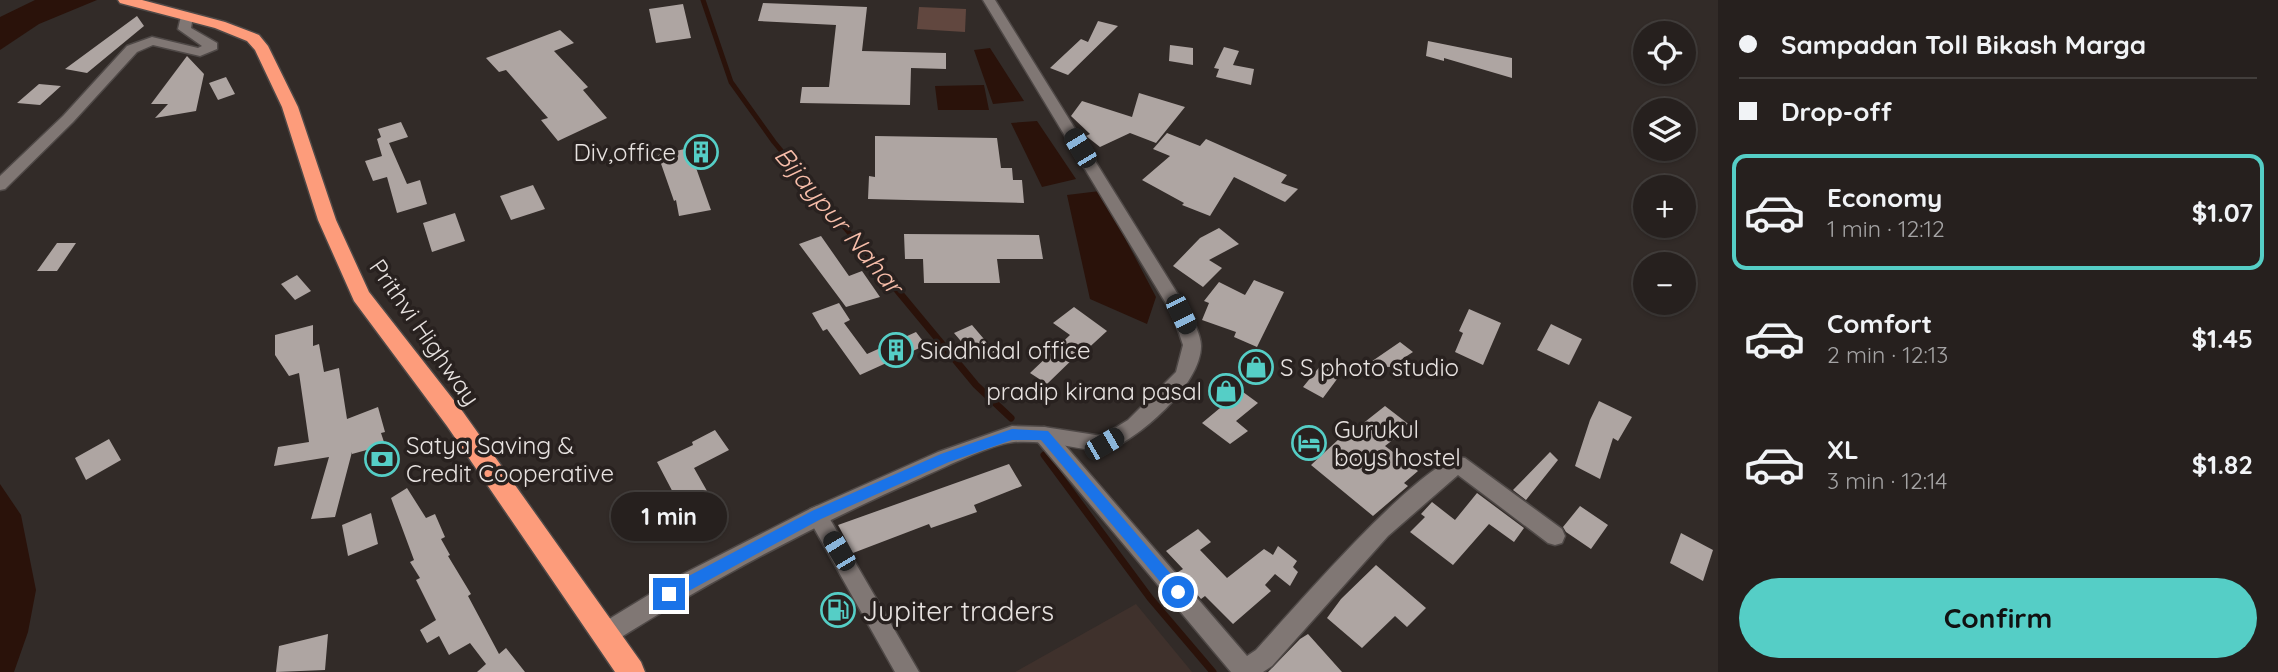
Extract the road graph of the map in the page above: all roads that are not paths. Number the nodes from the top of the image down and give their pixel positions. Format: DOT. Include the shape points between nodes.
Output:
graph roads {
  1 [pos="125,0"];
  2 [pos="989,0"];
  3 [pos="187,16"];
  4 [pos="0,185"];
  5 [pos="1044,435"];
  6 [pos="817,515"];
  7 [pos="1555,536"];
  8 [pos="604,635"];
  9 [pos="631,672"];
  10 [pos="908,672"];
  11 [pos="1246,672"];
  1 -- 3 [label="highway, Prithvi Highway"];
  2 -- 5 [label="street" via="1181,314 1192,345 1184,375 1135,426 1104,444"];
  3 -- 4 [label="street" via="184,29 212,46 200,52 152,41 132,49"];
  3 -- 8 [label="highway, Prithvi Highway" via="240,32 262,49 290,107 327,220 361,296 455,419"];
  5 -- 6 [label="street" via="1012,434 945,458"];
  5 -- 11 [label="street"];
  6 -- 8 [label="street" via="691,581"];
  6 -- 10 [label="street"];
  7 -- 11 [label="street" via="1458,464 1382,529 1264,659"];
  8 -- 9 [label="highway, Prithvi Highway"];
}
